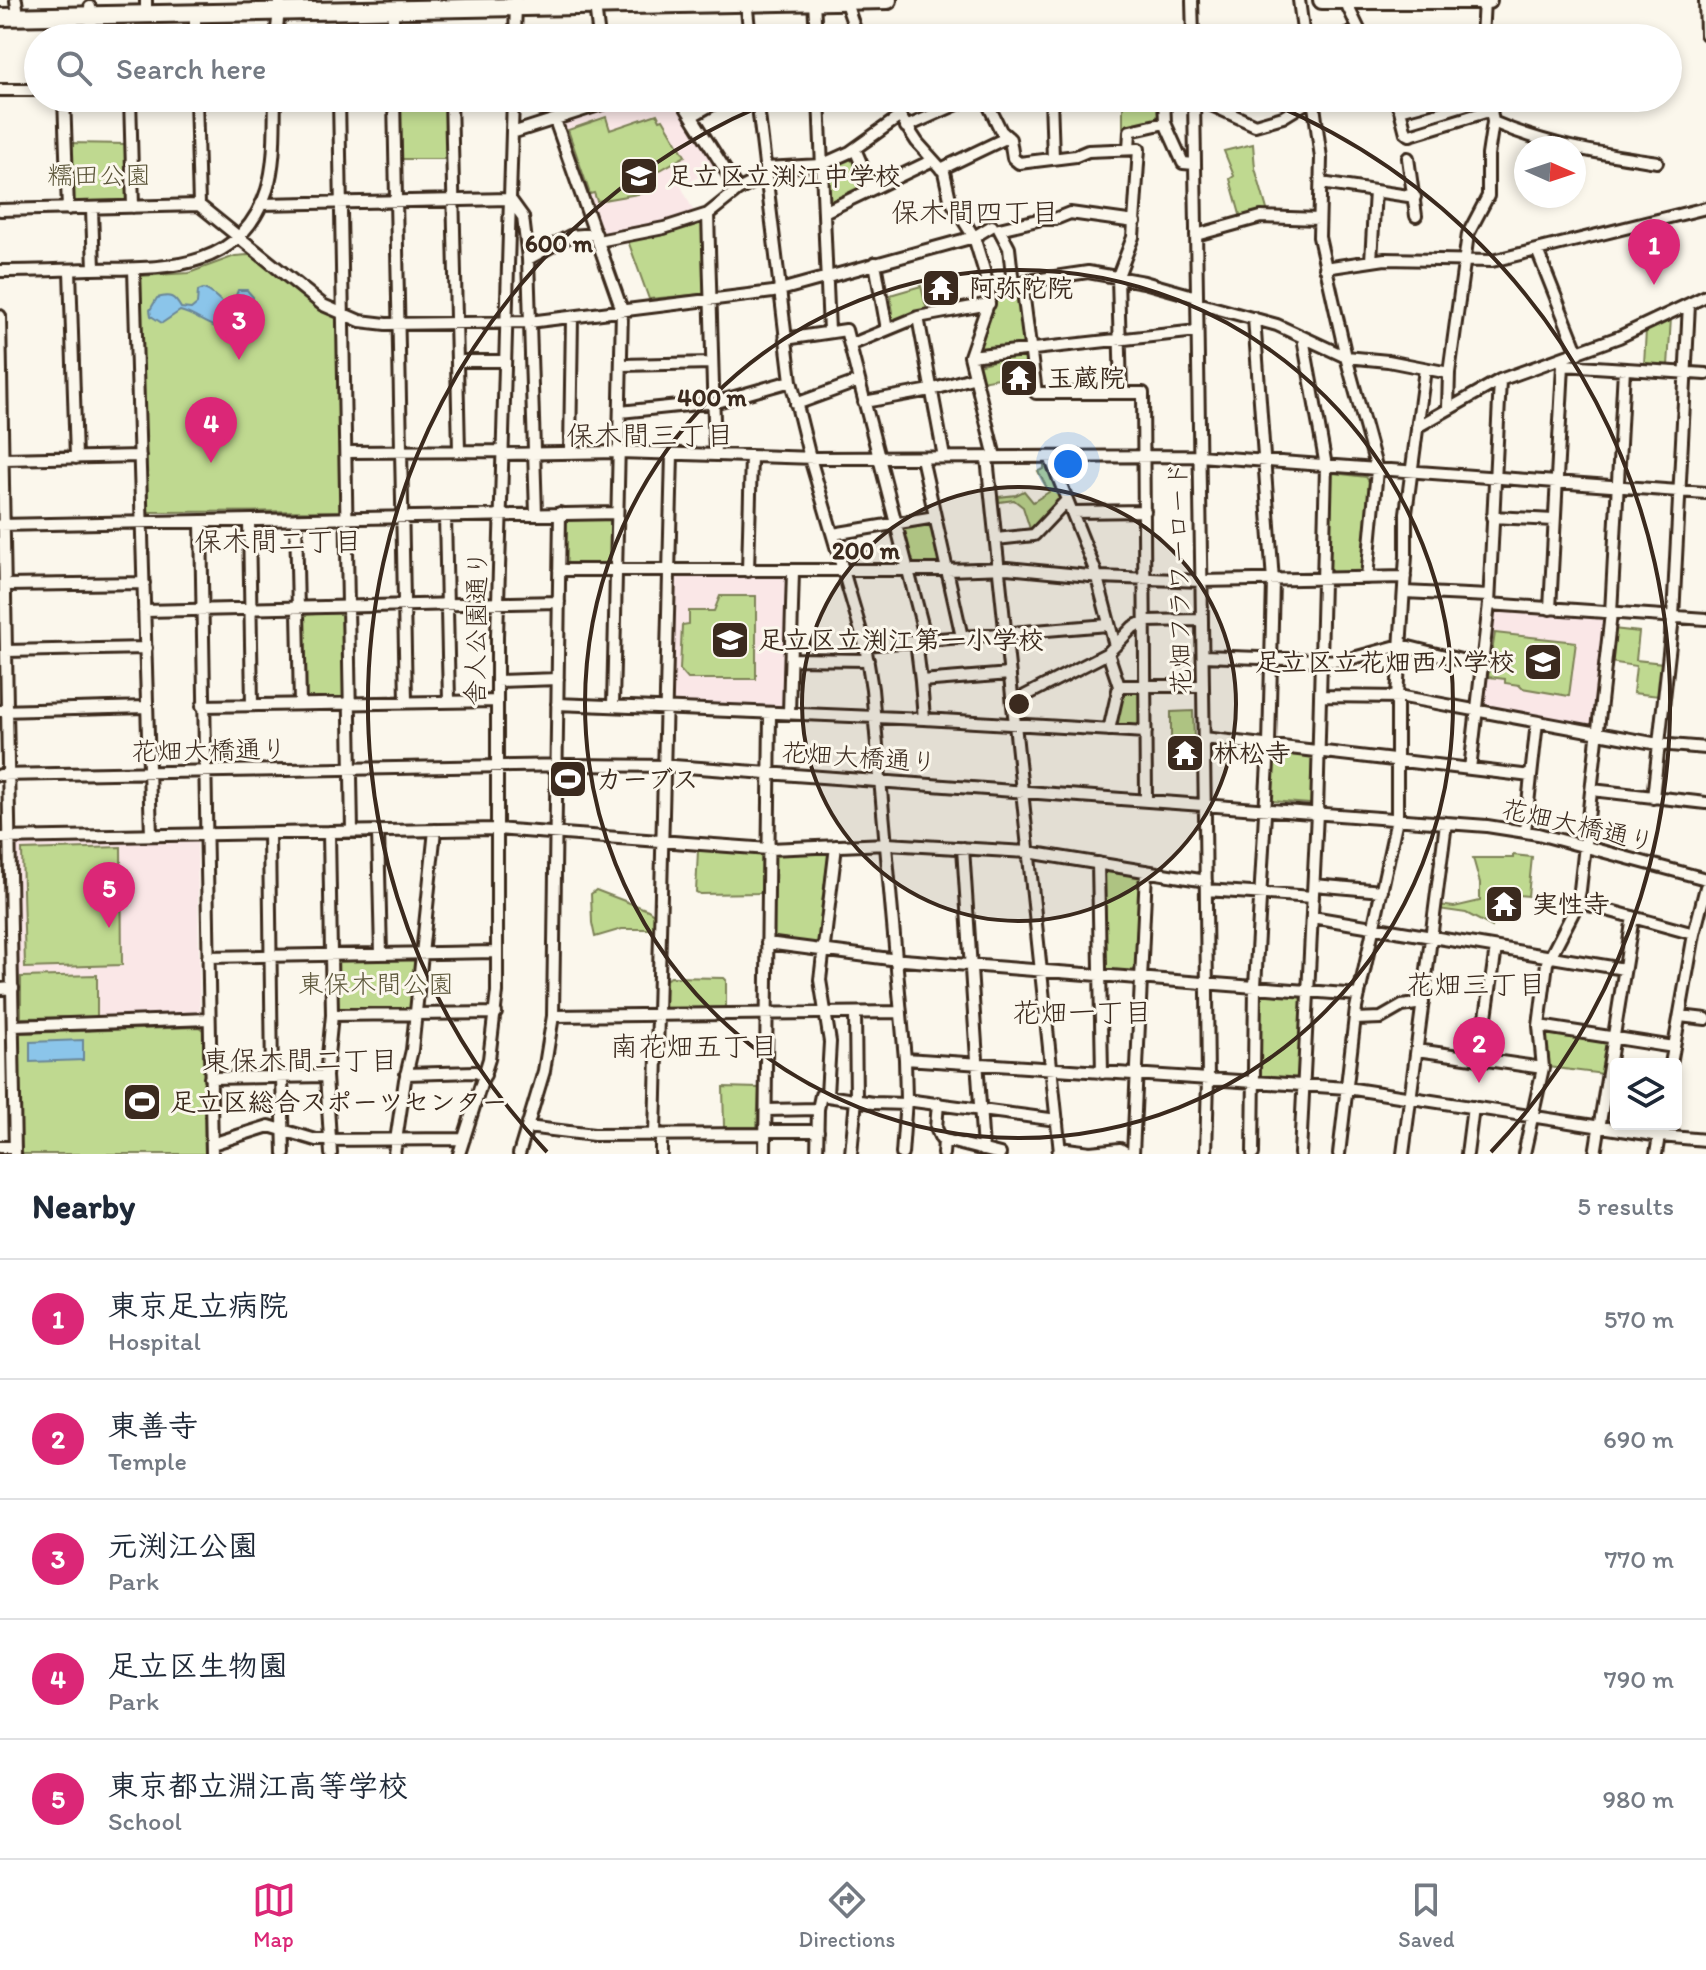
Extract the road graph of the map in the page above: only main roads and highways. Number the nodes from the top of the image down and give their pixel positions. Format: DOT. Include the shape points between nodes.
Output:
graph roads {
  1 [pos="845,0"];
  2 [pos="888,0"];
  3 [pos="1322,0"];
  4 [pos="1486,0"];
  5 [pos="746,1"];
  6 [pos="814,1"];
  7 [pos="1348,1"];
  8 [pos="146,3"];
  9 [pos="516,4"];
  10 [pos="11,5"];
  11 [pos="279,5"];
  12 [pos="392,5"];
  13 [pos="90,11"];
  14 [pos="0,17"];
  1 -- 2 [label="highway"];
  1 -- 6 [label="highway"];
  3 -- 7 [label="highway"];
  4 -- 7 [label="highway"];
  5 -- 6 [label="highway"];
  5 -- 9 [label="highway"];
  8 -- 11 [label="highway"];
  8 -- 13 [label="highway"];
  9 -- 12 [label="highway"];
  10 -- 13 [label="highway"];
  11 -- 12 [label="highway"];
  11 -- 13 [label="highway" via="195,13"];
  13 -- 14 [label="highway"];
}
